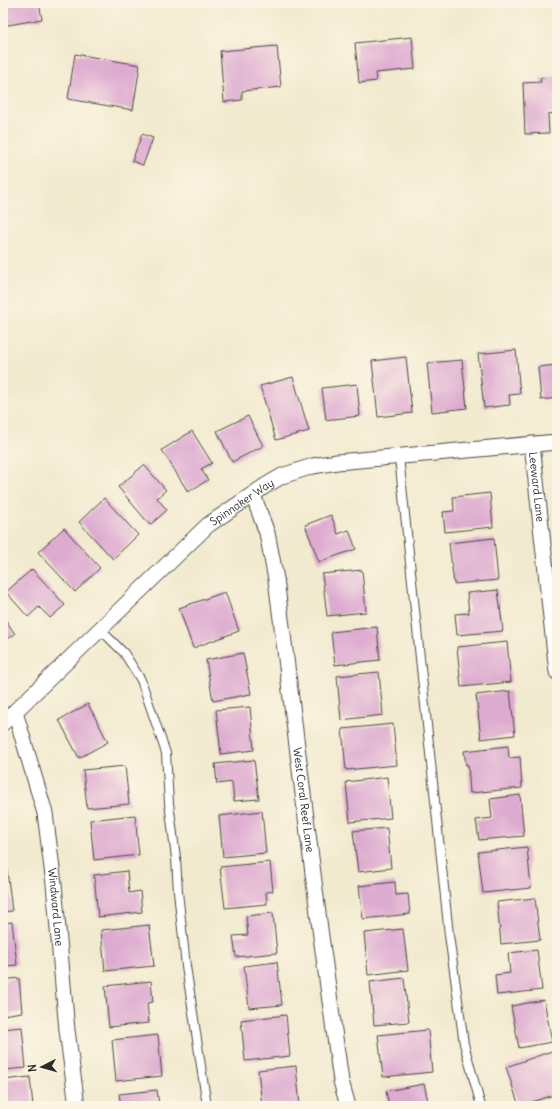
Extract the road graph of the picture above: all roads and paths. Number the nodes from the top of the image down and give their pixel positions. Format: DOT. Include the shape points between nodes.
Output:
graph roads {
  1 [pos="557,442"];
  2 [pos="532,444"];
  3 [pos="399,457"];
  4 [pos="253,495"];
  5 [pos="100,629"];
  6 [pos="557,672"];
  7 [pos="15,712"];
  8 [pos="3,723"];
  9 [pos="76,1106"];
  10 [pos="207,1106"];
  11 [pos="348,1106"];
  12 [pos="481,1106"];
  1 -- 2 [label="street, Spinnaker Way"];
  2 -- 3 [label="street, Spinnaker Way"];
  2 -- 6 [label="street, Leeward Lane"];
  3 -- 4 [label="street, Spinnaker Way" via="313,466 282,476"];
  3 -- 12 [label="lane" via="449,935 464,1044"];
  4 -- 5 [label="street, Spinnaker Way" via="208,525"];
  4 -- 11 [label="street, West Coral Reef Lane" via="267,533 276,579 321,937 341,1081"];
  5 -- 7 [label="street, Spinnaker Way"];
  5 -- 10 [label="lane" via="124,653 141,680 166,753 186,966"];
  7 -- 8 [label="street, Spinnaker Way"];
  7 -- 9 [label="street, Windward Lane" via="45,813"];
}
